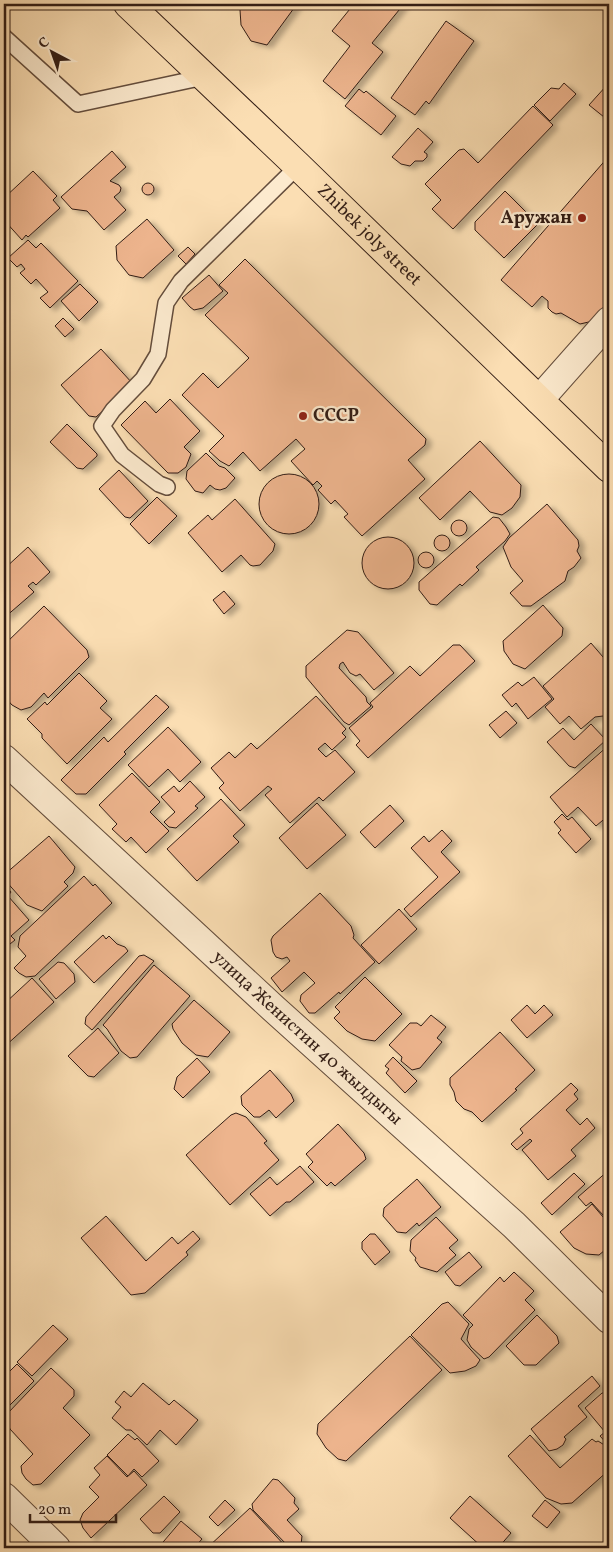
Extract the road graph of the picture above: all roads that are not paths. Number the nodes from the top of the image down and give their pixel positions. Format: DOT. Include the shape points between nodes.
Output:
graph roads {
  1 [pos="128,4"];
  2 [pos="4,36"];
  3 [pos="204,77"];
  4 [pos="298,166"];
  5 [pos="609,321"];
  6 [pos="539,400"];
  7 [pos="609,468"];
  8 [pos="167,487"];
  9 [pos="4,759"];
  10 [pos="609,1319"];
  11 [pos="4,1497"];
  12 [pos="56,1548"];
  1 -- 3 [label="highway, Zhibek joly street"];
  2 -- 3 [label="lane" via="78,104"];
  3 -- 4 [label="highway, Zhibek joly street"];
  4 -- 6 [label="highway, Zhibek joly street"];
  4 -- 8 [label="lane" via="181,281 166,303 158,354 142,379 102,426 122,455"];
  5 -- 6 [label="street"];
  6 -- 7 [label="highway, Zhibek joly street"];
  9 -- 10 [label="street, улица Женистин 40 жылдыгы" via="507,1219"];
  11 -- 12 [label="street"];
}
